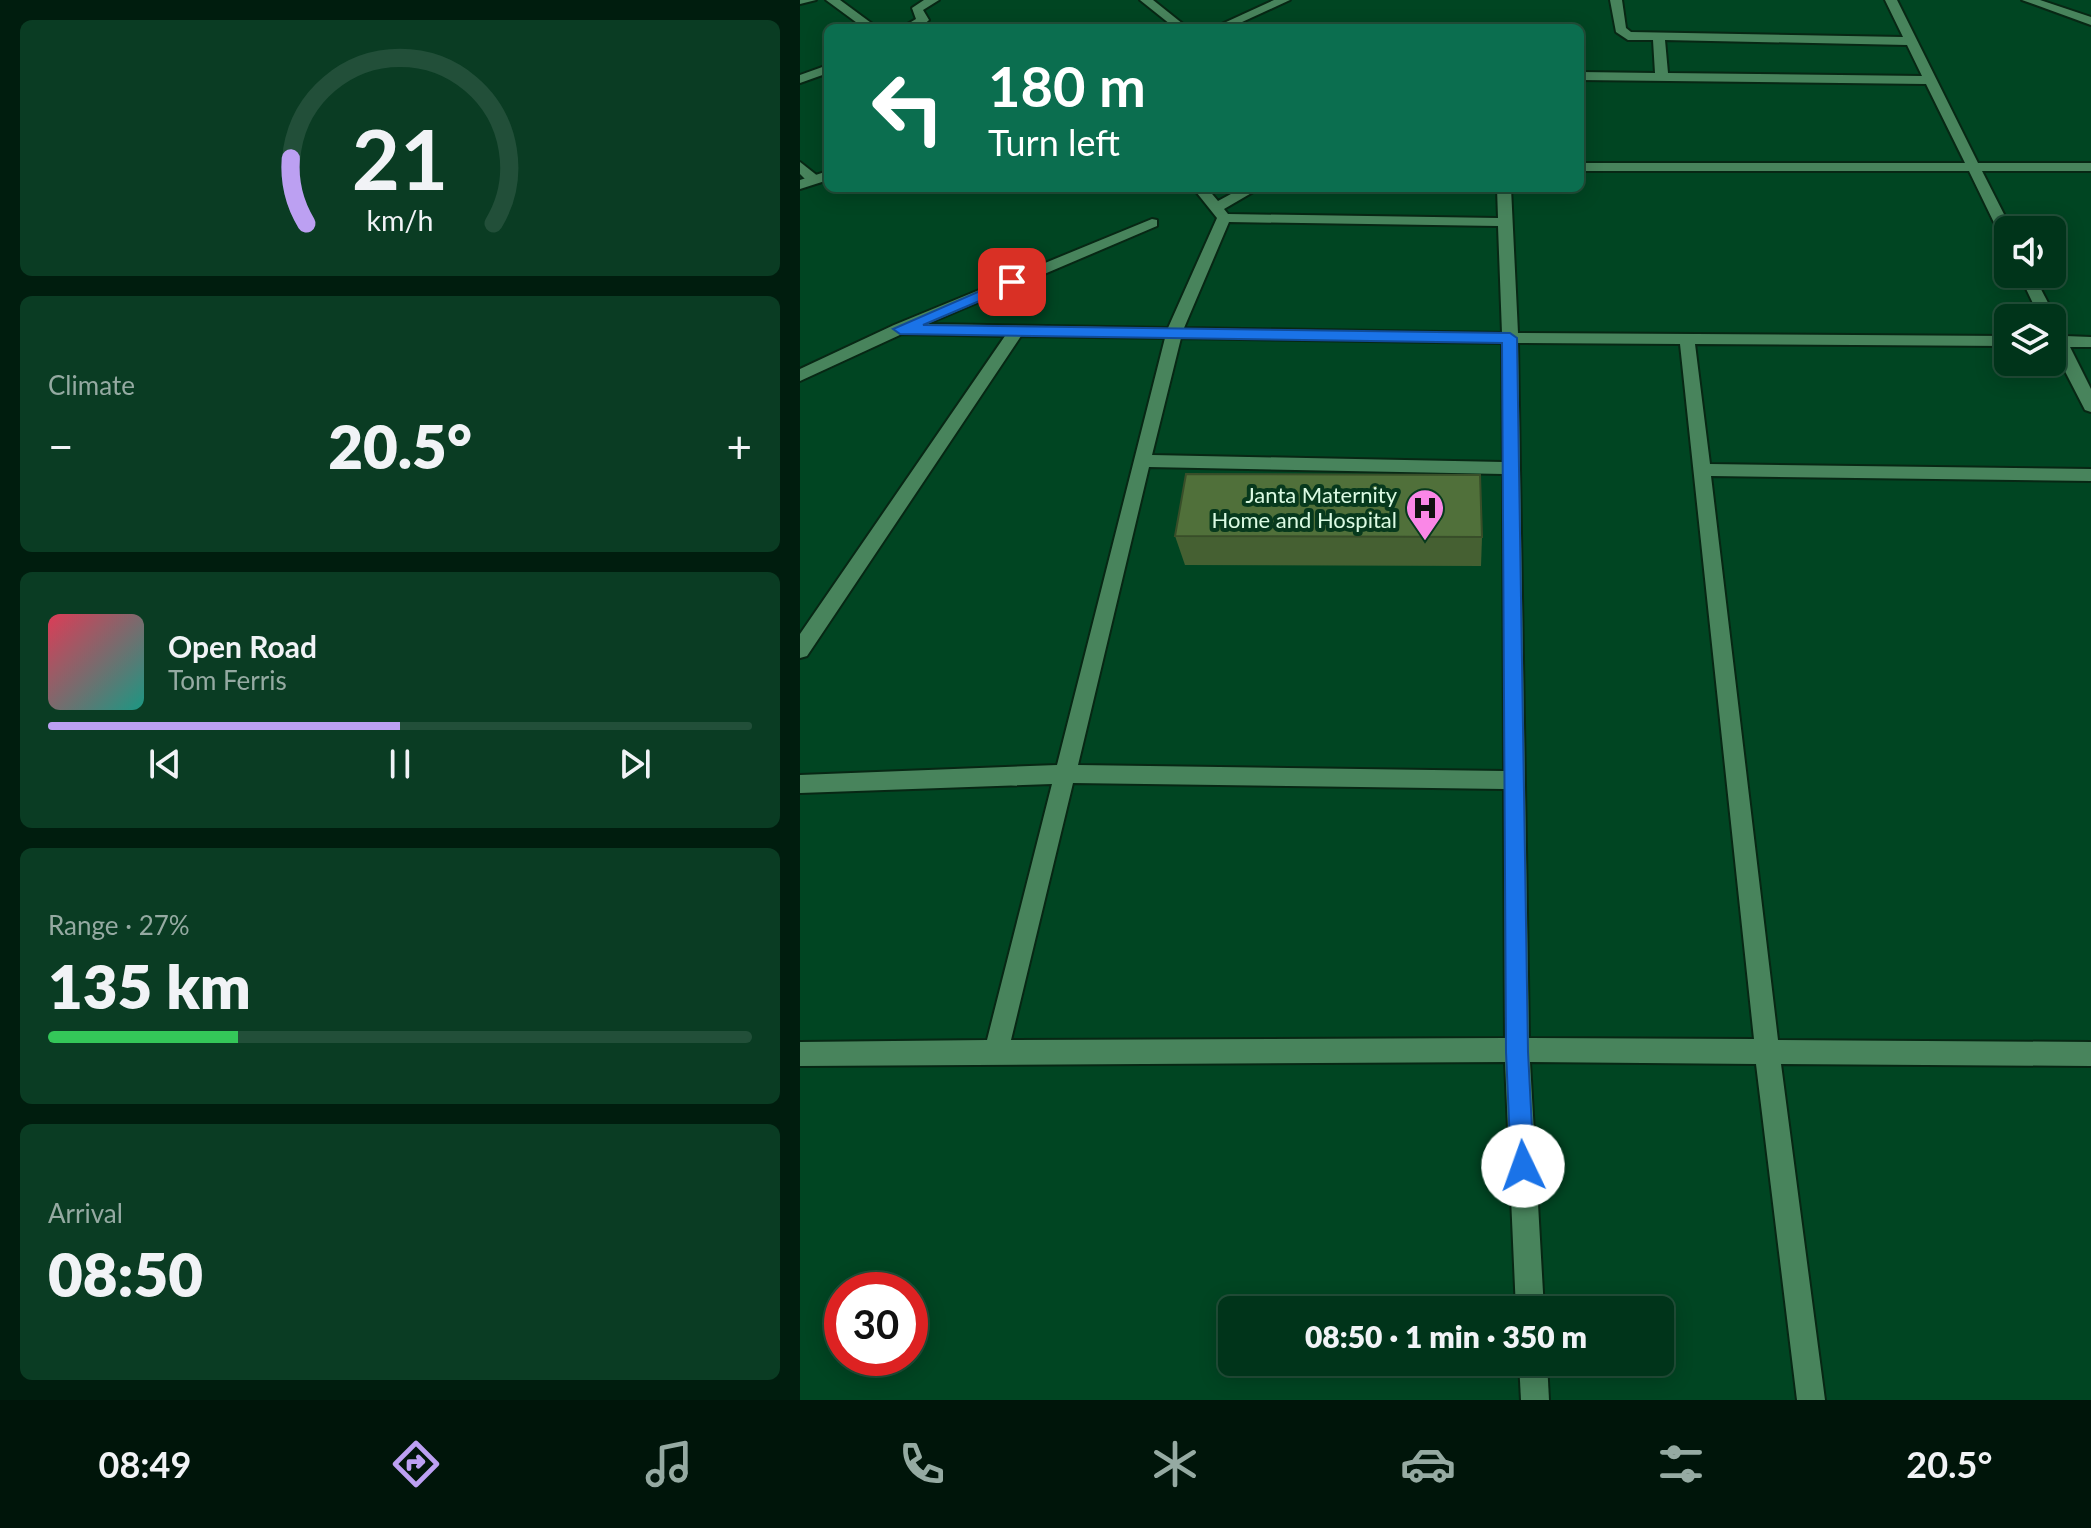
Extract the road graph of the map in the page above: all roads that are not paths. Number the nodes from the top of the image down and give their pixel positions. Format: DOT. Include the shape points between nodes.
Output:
graph roads {
  1 [pos="810,0"];
  2 [pos="832,0"];
  3 [pos="933,0"];
  4 [pos="1146,0"];
  5 [pos="1284,0"];
  6 [pos="1616,0"];
  7 [pos="1891,0"];
  8 [pos="2028,0"];
  9 [pos="800,1"];
  10 [pos="2091,21"];
  11 [pos="866,24"];
  12 [pos="915,24"];
  13 [pos="1177,24"];
  14 [pos="1228,24"];
  15 [pos="1659,37"];
  16 [pos="1911,41"];
  17 [pos="824,70"];
  18 [pos="1584,76"];
  19 [pos="1662,77"];
  20 [pos="800,79"];
  21 [pos="1931,80"];
  22 [pos="800,166"];
  23 [pos="1584,167"];
  24 [pos="2091,167"];
  25 [pos="1974,168"];
  26 [pos="814,180"];
  27 [pos="1203,192"];
  28 [pos="1248,192"];
  29 [pos="1504,192"];
  30 [pos="1220,212"];
  31 [pos="1998,216"];
  32 [pos="1505,222"];
  33 [pos="1152,223"];
  34 [pos="900,329"];
  35 [pos="1017,330"];
  36 [pos="1174,333"];
  37 [pos="1510,338"];
  38 [pos="2066,338"];
  39 [pos="1687,339"];
  40 [pos="1994,341"];
  41 [pos="2091,342"];
  42 [pos="2066,359"];
  43 [pos="800,375"];
  44 [pos="2091,406"];
  45 [pos="1143,461"];
  46 [pos="1511,468"];
  47 [pos="1701,470"];
  48 [pos="2091,475"];
  49 [pos="800,650"];
  50 [pos="1065,774"];
  51 [pos="1514,780"];
  52 [pos="800,784"];
  53 [pos="1517,1052"];
  54 [pos="1767,1052"];
  55 [pos="800,1054"];
  56 [pos="996,1054"];
  57 [pos="2091,1054"];
  58 [pos="1529,1296"];
  59 [pos="1534,1376"];
  60 [pos="1535,1400"];
  61 [pos="1811,1400"];
  1 -- 9 [label="street"];
  2 -- 11 [label="street"];
  3 -- 12 [label="street" via="918,8 923,20"];
  4 -- 13 [label="street"];
  5 -- 14 [label="street"];
  6 -- 15 [label="street" via="1624,34"];
  7 -- 16 [label="street"];
  8 -- 10 [label="street"];
  15 -- 16 [label="street"];
  15 -- 19 [label="street"];
  16 -- 21 [label="street"];
  17 -- 20 [label="street"];
  18 -- 19 [label="street"];
  19 -- 21 [label="street"];
  21 -- 25 [label="street"];
  22 -- 26 [label="street"];
  23 -- 25 [label="street"];
  24 -- 25 [label="street"];
  25 -- 31 [label="street"];
  27 -- 30 [label="street"];
  28 -- 30 [label="street"];
  29 -- 32 [label="street"];
  30 -- 32 [label="street"];
  30 -- 36 [label="street"];
  32 -- 37 [label="street"];
  33 -- 34 [label="street"];
  34 -- 35 [label="street"];
  34 -- 43 [label="street"];
  35 -- 36 [label="street"];
  35 -- 49 [label="street"];
  36 -- 37 [label="street"];
  36 -- 45 [label="street"];
  37 -- 39 [label="street"];
  37 -- 46 [label="street"];
  38 -- 41 [label="street"];
  39 -- 40 [label="street"];
  39 -- 47 [label="street"];
  42 -- 44 [label="street"];
  45 -- 46 [label="street"];
  45 -- 50 [label="street"];
  46 -- 51 [label="street"];
  47 -- 48 [label="street"];
  47 -- 54 [label="street"];
  50 -- 51 [label="street"];
  50 -- 52 [label="street"];
  50 -- 56 [label="street"];
  51 -- 53 [label="street"];
  53 -- 54 [label="street"];
  53 -- 56 [label="street"];
  53 -- 58 [label="street"];
  54 -- 57 [label="street"];
  54 -- 61 [label="street"];
  55 -- 56 [label="street"];
  59 -- 60 [label="street"];
}
